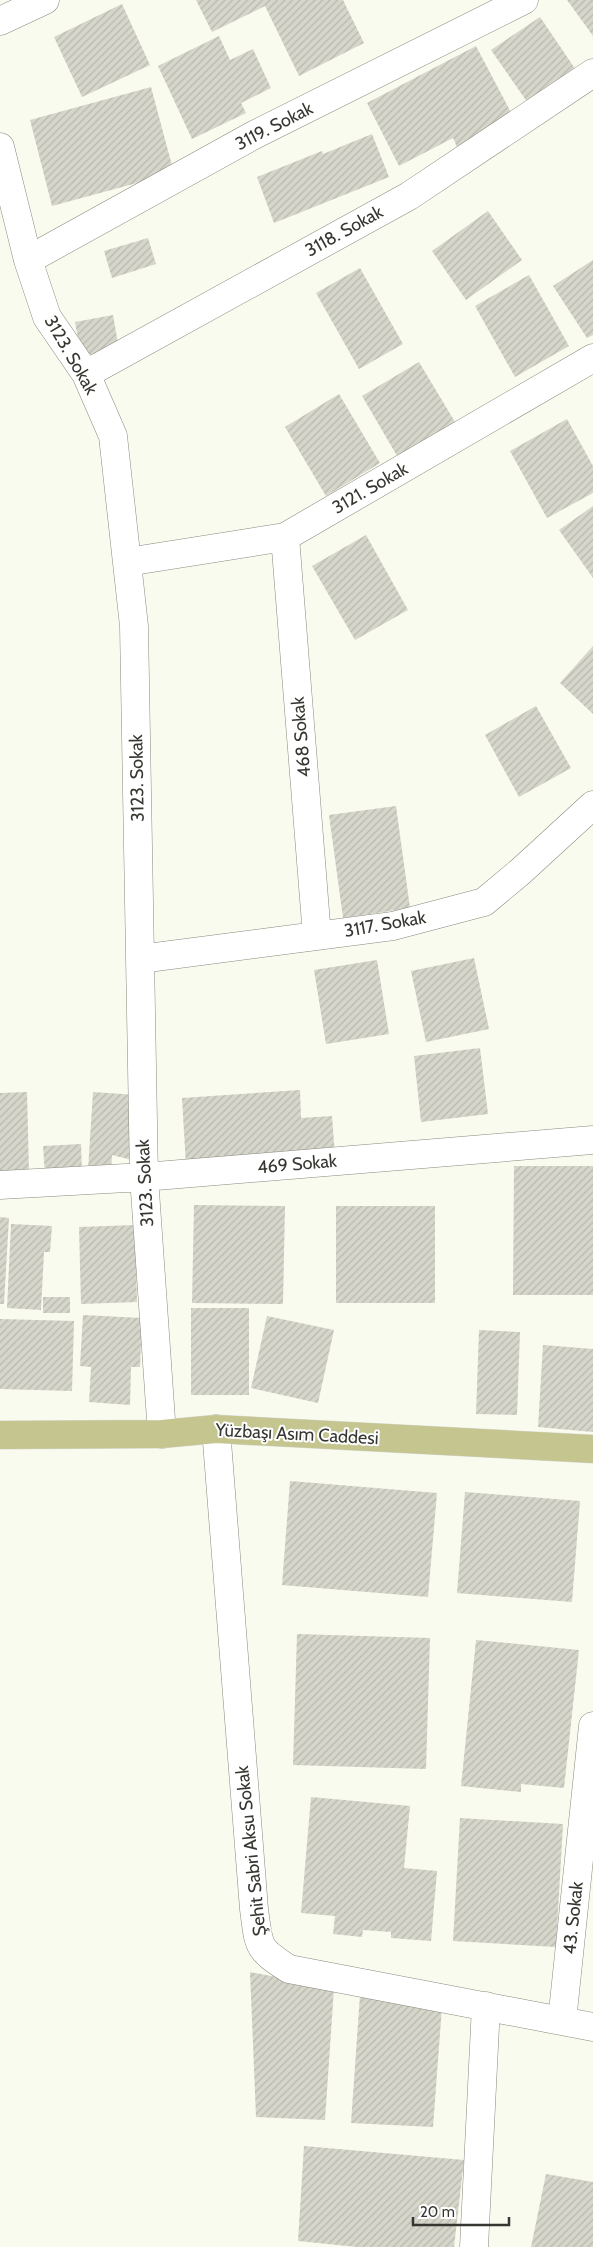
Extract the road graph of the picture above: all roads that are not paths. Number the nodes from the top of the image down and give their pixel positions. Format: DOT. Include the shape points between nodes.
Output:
graph roads {
  1 [pos="45,0"];
  2 [pos="524,0"];
  3 [pos="0,21"];
  4 [pos="593,73"];
  5 [pos="0,147"];
  6 [pos="28,260"];
  7 [pos="593,358"];
  8 [pos="86,374"];
  9 [pos="285,537"];
  10 [pos="127,562"];
  11 [pos="593,805"];
  12 [pos="317,936"];
  13 [pos="140,959"];
  14 [pos="593,1140"];
  15 [pos="144,1177"];
  16 [pos="0,1185"];
  17 [pos="216,1429"];
  18 [pos="162,1434"];
  19 [pos="0,1435"];
  20 [pos="593,1449"];
  21 [pos="593,1726"];
  22 [pos="486,2006"];
  23 [pos="562,2021"];
  24 [pos="593,2027"];
  25 [pos="474,2247"];
  1 -- 3 [label="street"];
  2 -- 6 [label="street, 3119. Sokak" via="254,135"];
  4 -- 8 [label="street, 3118. Sokak" via="409,196"];
  5 -- 6 [label="street, 3123. Sokak"];
  6 -- 8 [label="street, 3123. Sokak" via="47,317"];
  7 -- 9 [label="street, 3121. Sokak"];
  8 -- 10 [label="street, 3123. Sokak" via="113,436"];
  9 -- 10 [label="street, 3121. Sokak"];
  9 -- 12 [label="street, 468 Sokak"];
  10 -- 13 [label="street, 3123. Sokak" via="134,626"];
  11 -- 12 [label="street, 3117. Sokak" via="484,902 393,926"];
  12 -- 13 [label="street, 3117. Sokak"];
  13 -- 15 [label="street, 3123. Sokak"];
  14 -- 15 [label="street, 469 Sokak"];
  15 -- 16 [label="street, 469 Sokak"];
  15 -- 18 [label="street, 3123. Sokak"];
  17 -- 18 [label="main road, Yüzbaşı Asım Caddesi"];
  17 -- 20 [label="main road, Yüzbaşı Asım Caddesi"];
  17 -- 22 [label="street, Şehit Sabri Aksu Sokak" via="259,1944 270,1957 289,1969"];
  18 -- 19 [label="main road, Yüzbaşı Asım Caddesi"];
  21 -- 23 [label="street, 43. Sokak"];
  22 -- 23 [label="street"];
  22 -- 25 [label="street"];
  23 -- 24 [label="street"];
}
